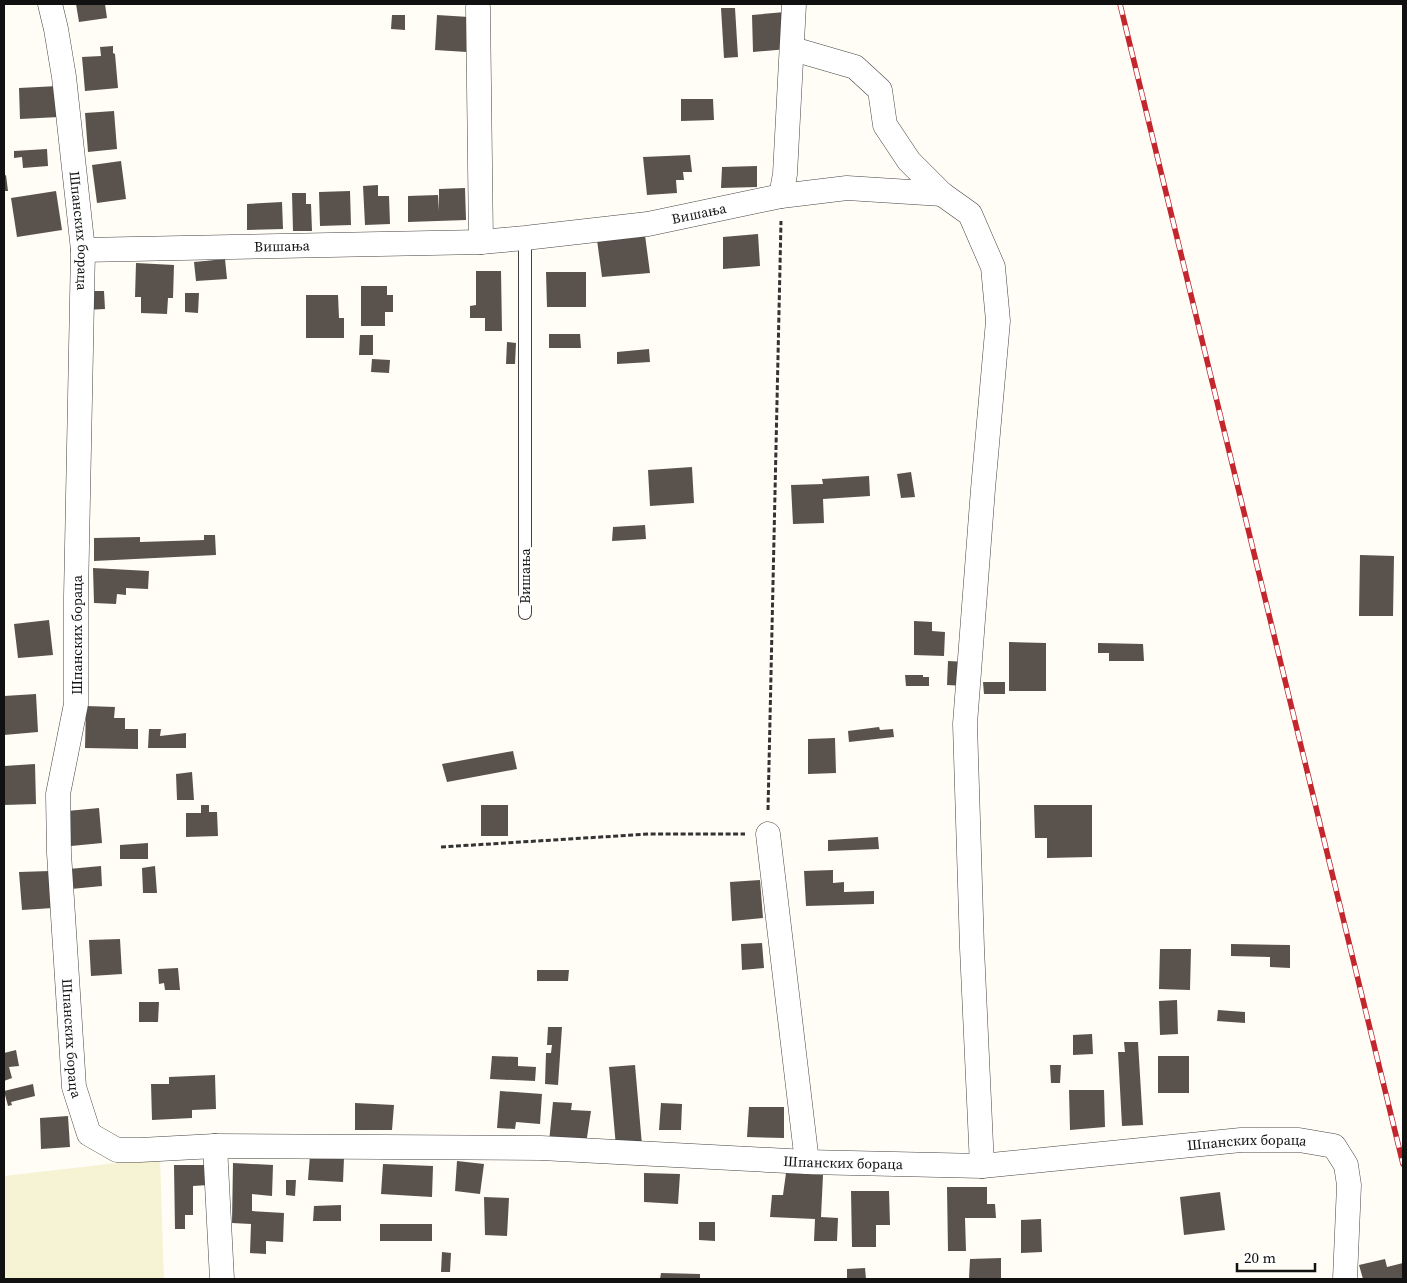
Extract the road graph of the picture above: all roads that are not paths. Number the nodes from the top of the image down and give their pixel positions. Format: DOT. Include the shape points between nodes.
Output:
graph roads {
  1 [pos="50,4"];
  2 [pos="794,4"];
  3 [pos="478,7"];
  4 [pos="793,49"];
  5 [pos="942,194"];
  6 [pos="781,196"];
  7 [pos="525,238"];
  8 [pos="481,242"];
  9 [pos="83,250"];
  10 [pos="525,613"];
  11 [pos="768,834"];
  12 [pos="215,1146"];
  13 [pos="807,1162"];
  14 [pos="982,1166"];
  15 [pos="222,1279"];
  16 [pos="1345,1279"];
  1 -- 9 [label="street, Шпанских бораца" via="64,77"];
  2 -- 4 [label="street"];
  3 -- 8 [label="street"];
  4 -- 5 [label="street" via="855,67 880,90 885,125 909,161"];
  4 -- 6 [label="street"];
  5 -- 6 [label="street, Вишања" via="847,188"];
  5 -- 14 [label="street" via="970,214 993,267 998,321 966,724"];
  6 -- 7 [label="street, Вишања" via="648,224"];
  7 -- 8 [label="street, Вишања"];
  7 -- 10 [label="lane, Вишања"];
  8 -- 9 [label="street, Вишања"];
  9 -- 12 [label="street, Шпанских бораца" via="76,704 58,794 74,1087 89,1134 117,1150"];
  11 -- 13 [label="street"];
  12 -- 13 [label="street, Шпанских бораца" via="541,1148"];
  12 -- 15 [label="street"];
  13 -- 14 [label="street, Шпанских бораца"];
  14 -- 16 [label="street, Шпанских бораца" via="1241,1140 1299,1140 1334,1146 1346,1165 1349,1185"];
}
